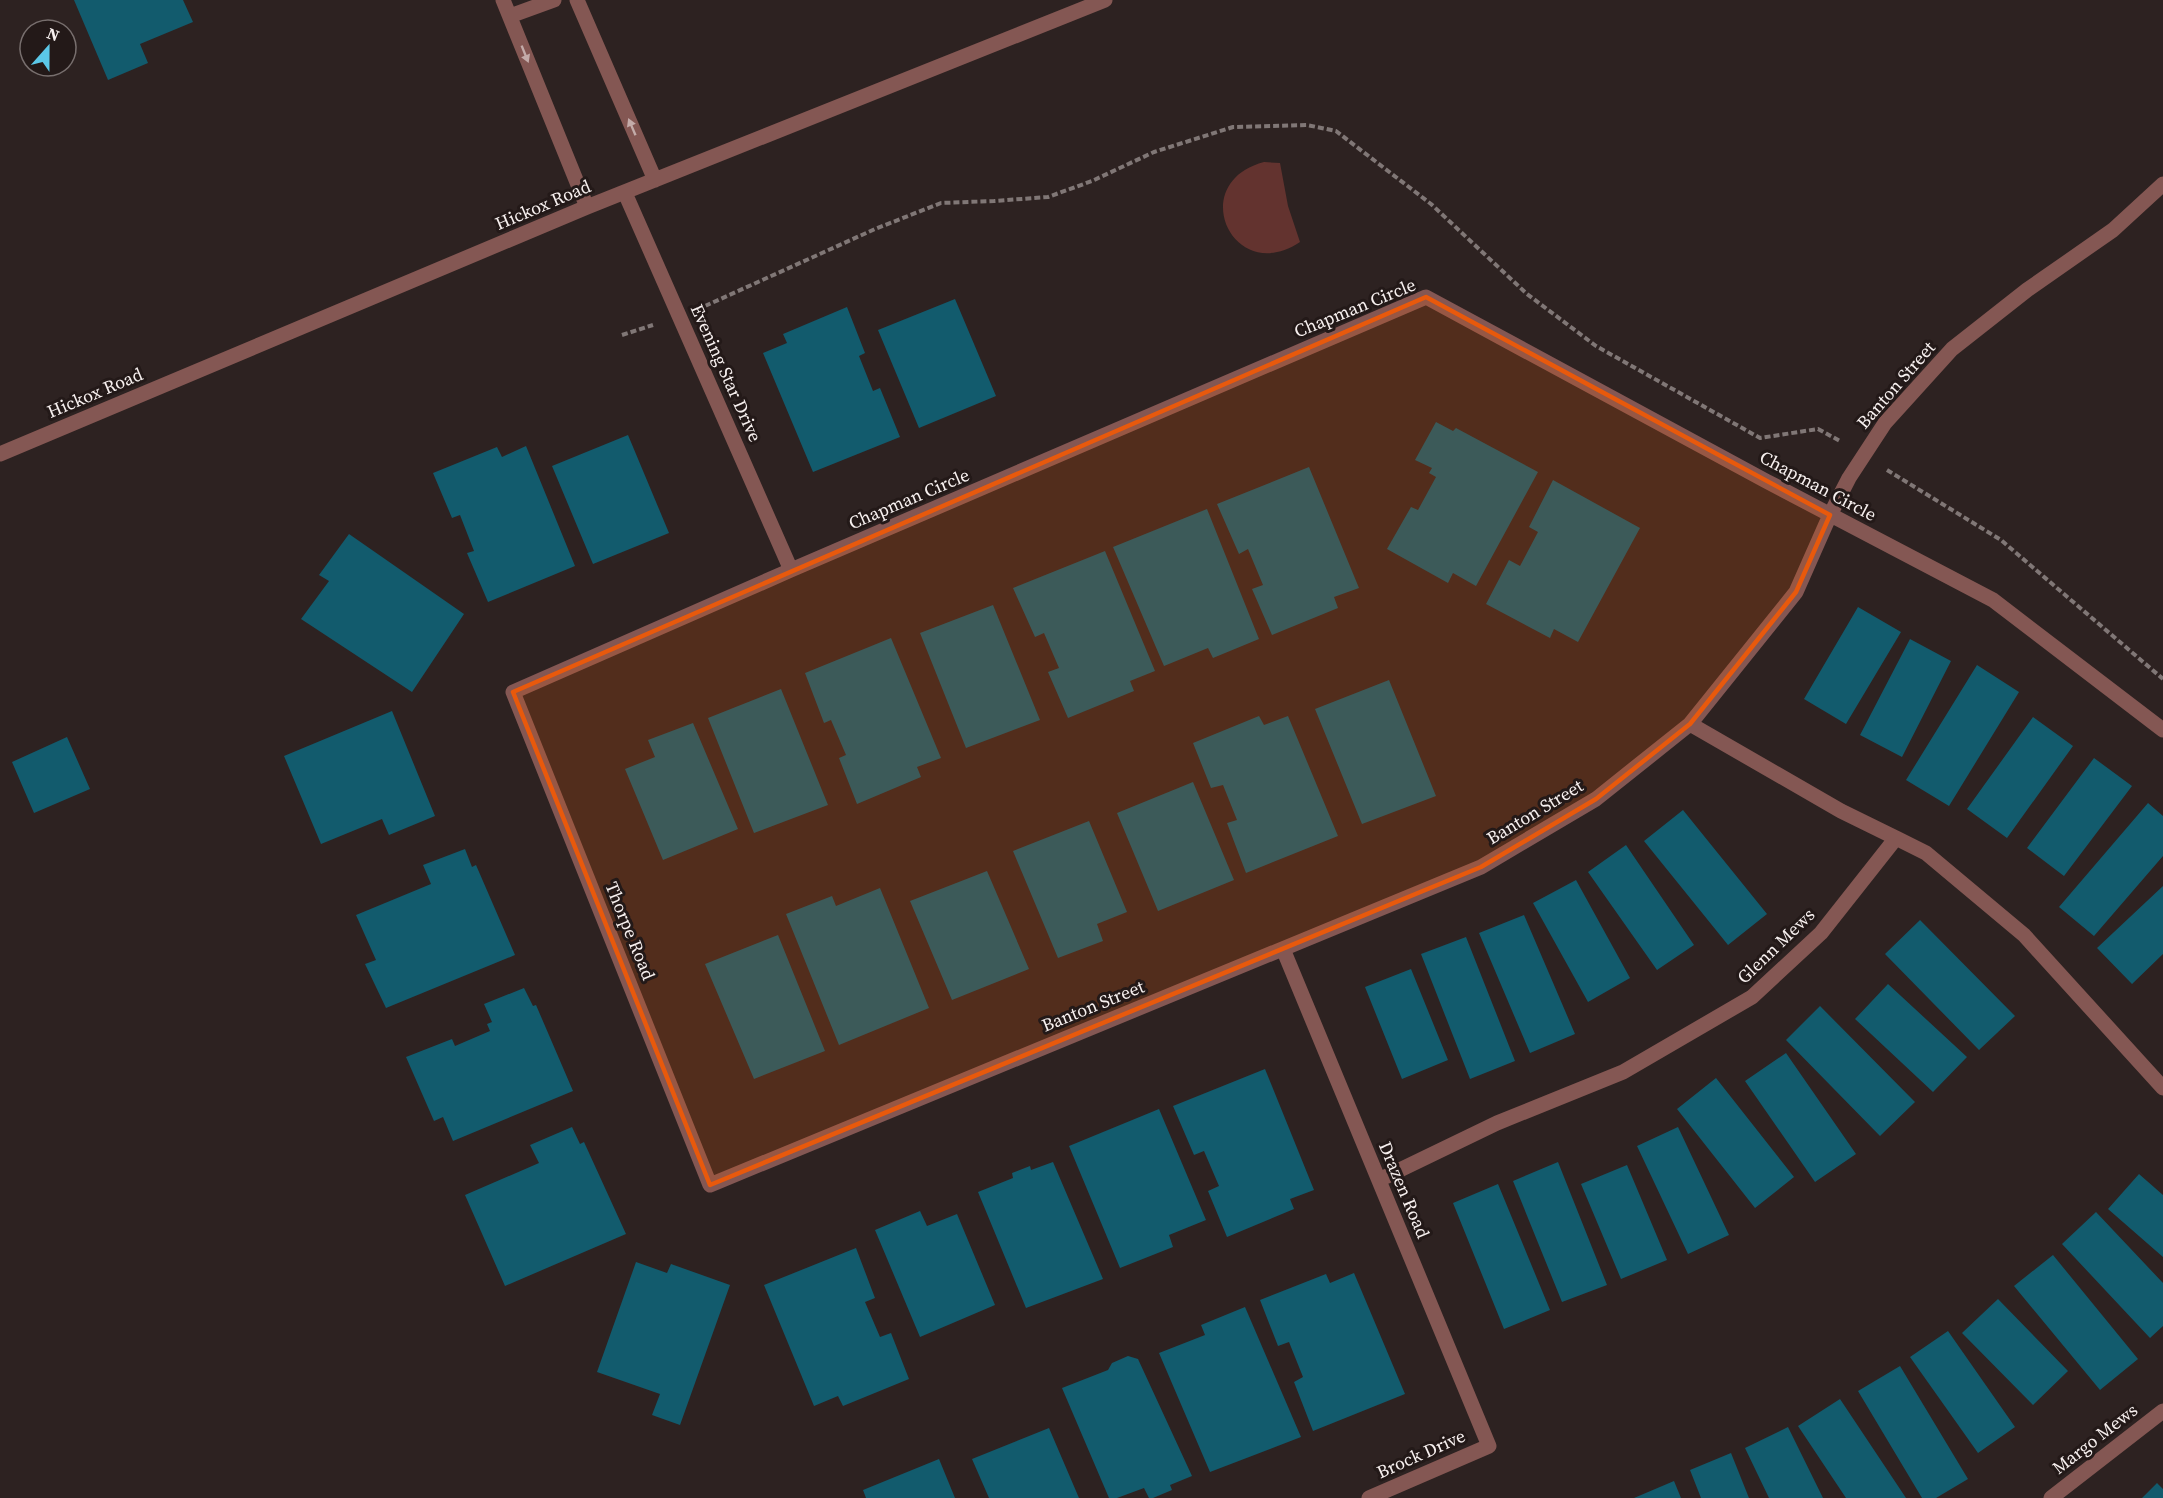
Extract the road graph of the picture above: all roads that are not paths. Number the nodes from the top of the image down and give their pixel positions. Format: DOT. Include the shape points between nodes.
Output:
graph roads {
  1 [pos="503,0"];
  2 [pos="555,0"];
  3 [pos="577,0"];
  4 [pos="1105,0"];
  5 [pos="510,16"];
  6 [pos="655,180"];
  7 [pos="2163,184"];
  8 [pos="625,193"];
  9 [pos="587,207"];
  10 [pos="0,454"];
  11 [pos="1830,515"];
  12 [pos="791,570"];
  13 [pos="513,692"];
  14 [pos="1690,724"];
  15 [pos="2163,730"];
  16 [pos="1896,838"];
  17 [pos="1283,949"];
  18 [pos="2163,1088"];
  19 [pos="1378,1180"];
  20 [pos="710,1185"];
  21 [pos="2163,1411"];
  22 [pos="1489,1446"];
  23 [pos="1369,1498"];
  24 [pos="2051,1498"];
  1 -- 5 [label="street"];
  2 -- 5 [label="street"];
  6 -- 3 [label="street, one-way"];
  4 -- 6 [label="street, Hickox Road"];
  5 -- 9 [label="street, one-way"];
  6 -- 8 [label="street, Hickox Road"];
  7 -- 11 [label="street, Banton Street" via="2113,230 1952,349 1885,423"];
  8 -- 9 [label="street, Hickox Road"];
  8 -- 12 [label="street, Evening Star Drive"];
  9 -- 10 [label="street, Hickox Road"];
  11 -- 12 [label="street, Chapman Circle" via="1426,297"];
  11 -- 14 [label="street, Banton Street" via="1796,592"];
  11 -- 15 [label="street, Chapman Circle" via="1993,600"];
  12 -- 13 [label="street, Chapman Circle"];
  13 -- 20 [label="street, Thorpe Road"];
  14 -- 16 [label="street" via="1841,812"];
  14 -- 17 [label="street, Banton Street" via="1596,799 1481,867"];
  16 -- 18 [label="street" via="1926,853 2024,935"];
  16 -- 19 [label="street, Glenn Mews" via="1821,933 1752,998 1623,1072 1497,1123"];
  17 -- 19 [label="street, Drazen Road"];
  17 -- 20 [label="street, Banton Street"];
  19 -- 22 [label="street, Drazen Road"];
  21 -- 24 [label="street, Margo Mews"];
  22 -- 23 [label="street, Brock Drive"];
}
